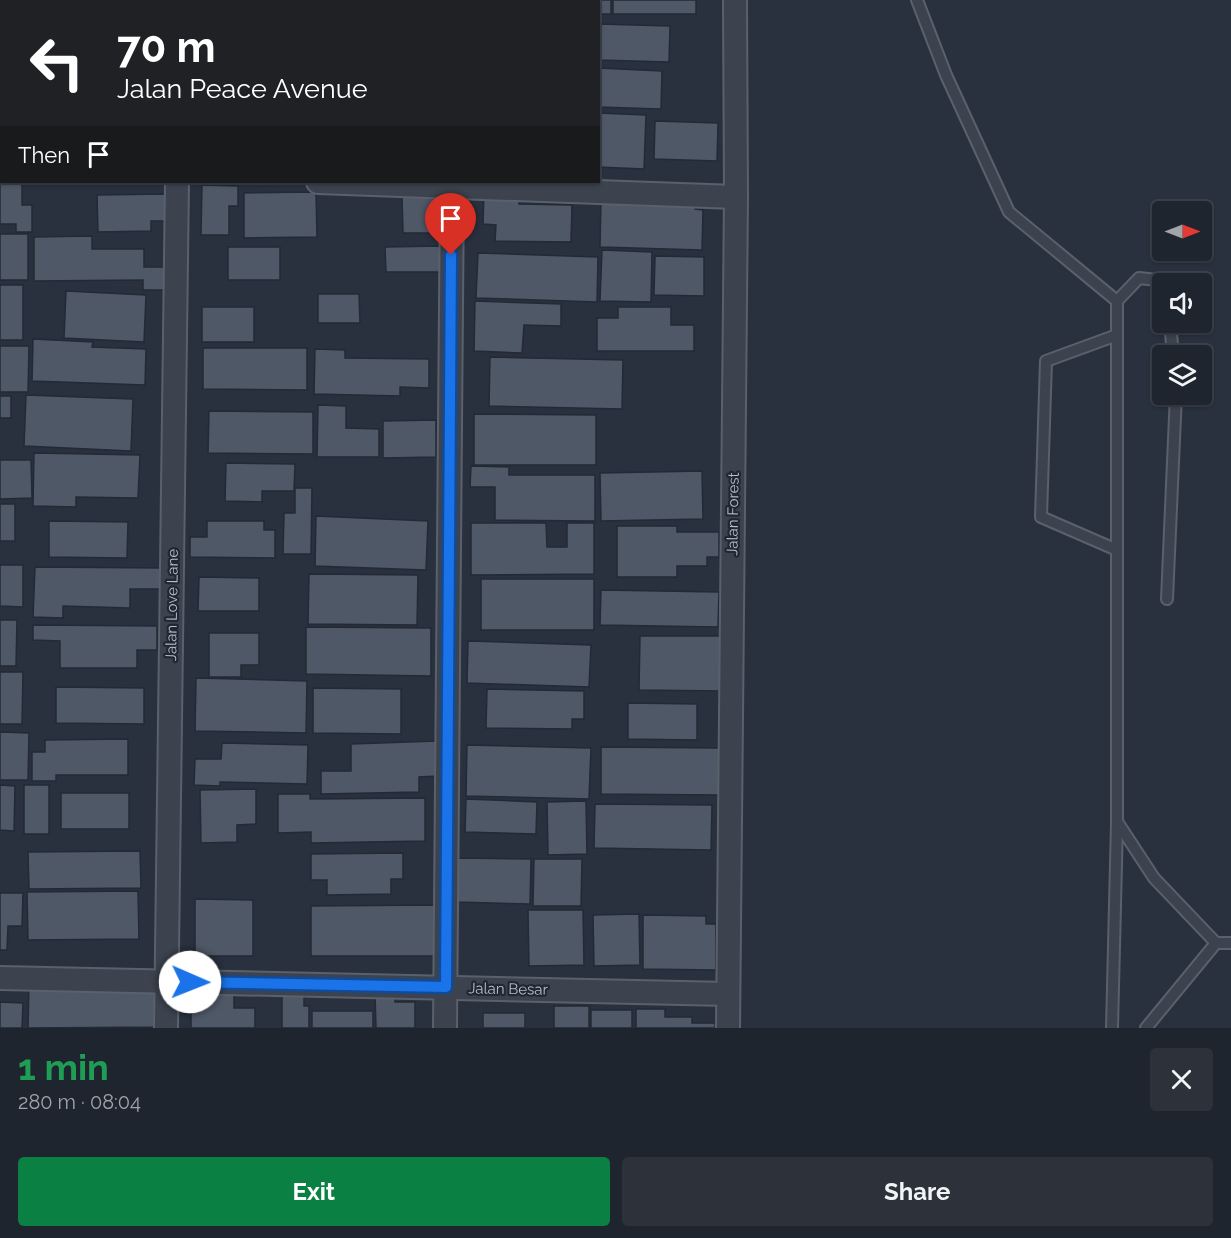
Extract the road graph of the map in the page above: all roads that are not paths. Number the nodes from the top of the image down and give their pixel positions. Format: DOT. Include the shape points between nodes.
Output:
graph roads {
  1 [pos="735,0"];
  2 [pos="917,0"];
  3 [pos="177,183"];
  4 [pos="354,183"];
  5 [pos="452,186"];
  6 [pos="736,197"];
  7 [pos="1152,279"];
  8 [pos="1117,301"];
  9 [pos="1117,335"];
  10 [pos="1176,405"];
  11 [pos="1117,550"];
  12 [pos="1167,599"];
  13 [pos="1117,823"];
  14 [pos="1216,943"];
  15 [pos="1231,943"];
  16 [pos="0,978"];
  17 [pos="166,981"];
  18 [pos="446,987"];
  19 [pos="728,994"];
  20 [pos="166,1028"];
  21 [pos="446,1028"];
  22 [pos="728,1028"];
  23 [pos="1112,1028"];
  24 [pos="1146,1028"];
  1 -- 6 [label="street, Jalan Forest"];
  2 -- 8 [label="lane" via="946,75 1009,212"];
  3 -- 17 [label="street, Jalan Love Lane"];
  4 -- 5 [label="street"];
  5 -- 6 [label="street"];
  5 -- 18 [label="street"];
  6 -- 19 [label="street, Jalan Forest"];
  7 -- 8 [label="lane" via="1139,278"];
  8 -- 9 [label="lane"];
  9 -- 11 [label="lane"];
  9 -- 11 [label="lane" via="1046,361 1041,517"];
  10 -- 12 [label="lane"];
  11 -- 13 [label="lane"];
  13 -- 14 [label="lane" via="1154,878"];
  13 -- 23 [label="lane"];
  14 -- 15 [label="lane"];
  14 -- 24 [label="lane"];
  16 -- 17 [label="street, Jalan Besar"];
  17 -- 18 [label="street, Jalan Besar"];
  17 -- 20 [label="street, Jalan Love Lane"];
  18 -- 19 [label="street, Jalan Besar"];
  18 -- 21 [label="street"];
  19 -- 22 [label="street, Jalan Forest"];
}
